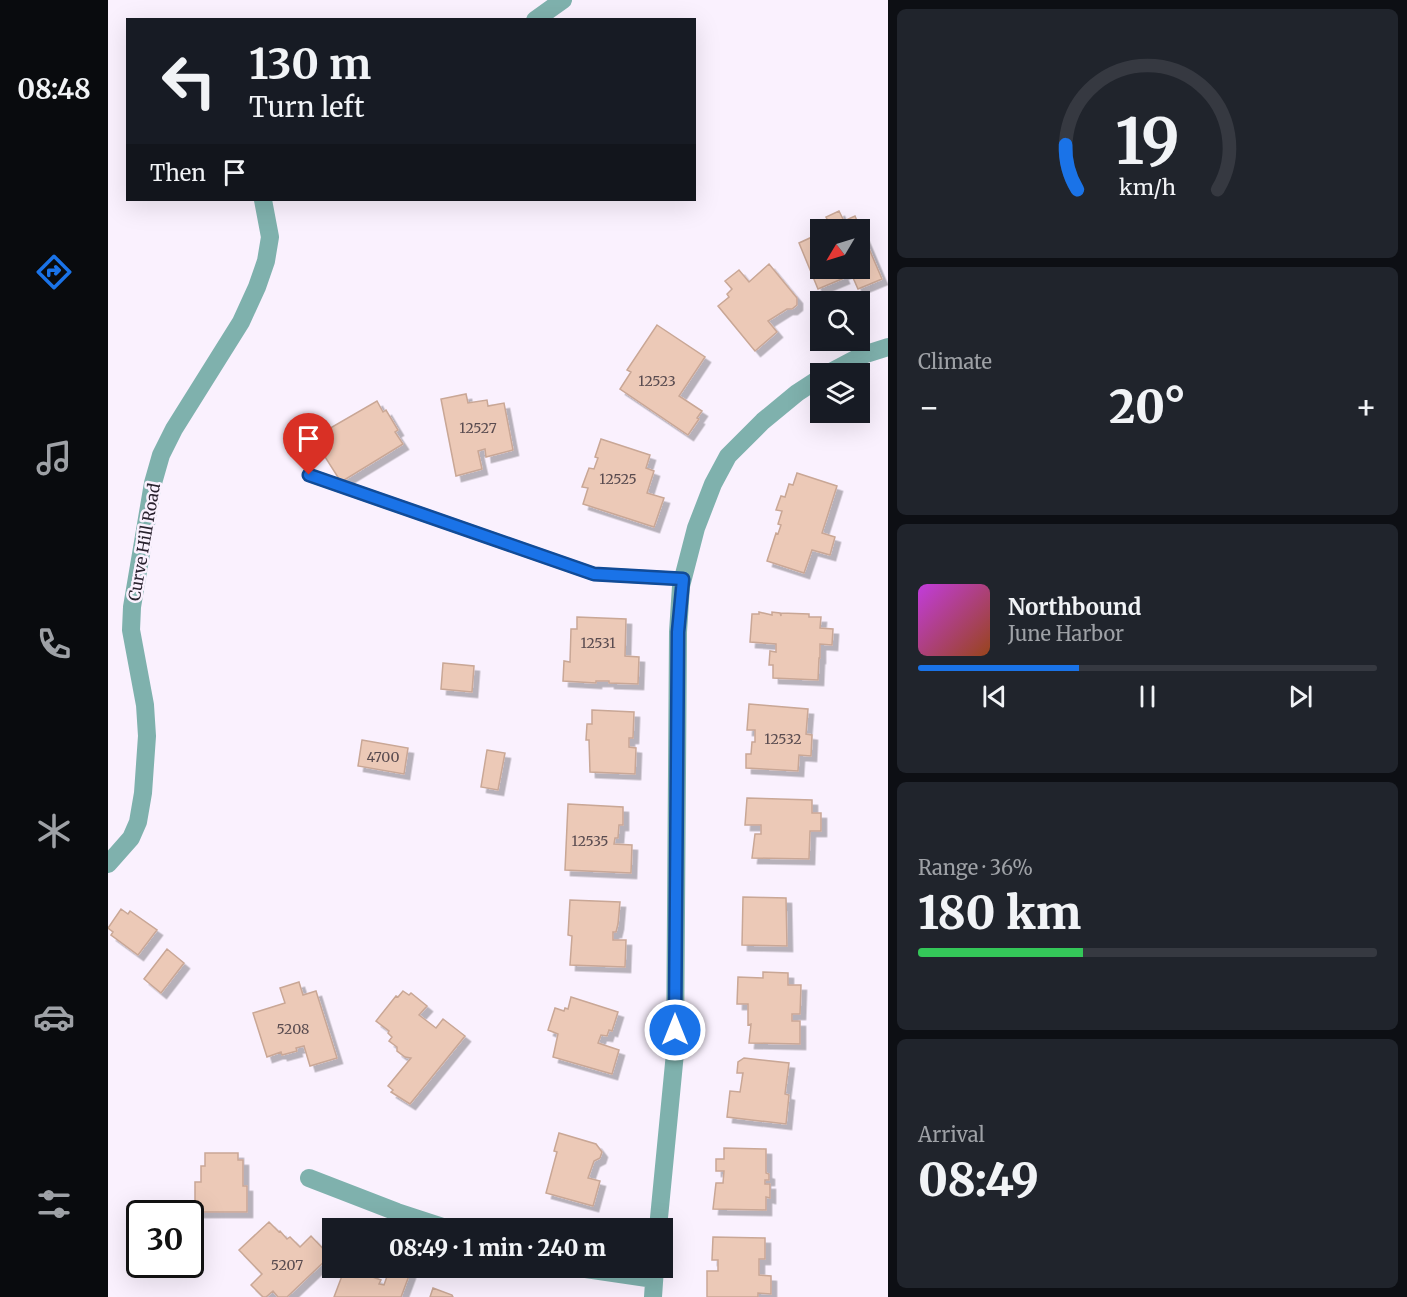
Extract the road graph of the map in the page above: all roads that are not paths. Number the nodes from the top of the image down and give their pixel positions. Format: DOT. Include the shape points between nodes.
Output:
graph roads {
  1 [pos="563,0"];
  2 [pos="538,18"];
  3 [pos="264,201"];
  4 [pos="888,347"];
  5 [pos="848,363"];
  6 [pos="810,384"];
  7 [pos="309,475"];
  8 [pos="683,579"];
  9 [pos="108,864"];
  10 [pos="309,1178"];
  11 [pos="415,1218"];
  12 [pos="659,1218"];
  13 [pos="637,1278"];
  14 [pos="654,1281"];
  1 -- 2 [label="street"];
  3 -- 9 [label="street, Curve Hill Road" via="270,237 253,296 174,429 153,483 131,630 145,705 143,793 131,837"];
  4 -- 5 [label="street"];
  6 -- 8 [label="street" via="763,421 728,456 696,528"];
  7 -- 8 [label="lane" via="594,574"];
  8 -- 12 [label="street" via="678,632 675,1053"];
  10 -- 11 [label="street"];
  13 -- 14 [label="street"];
}
